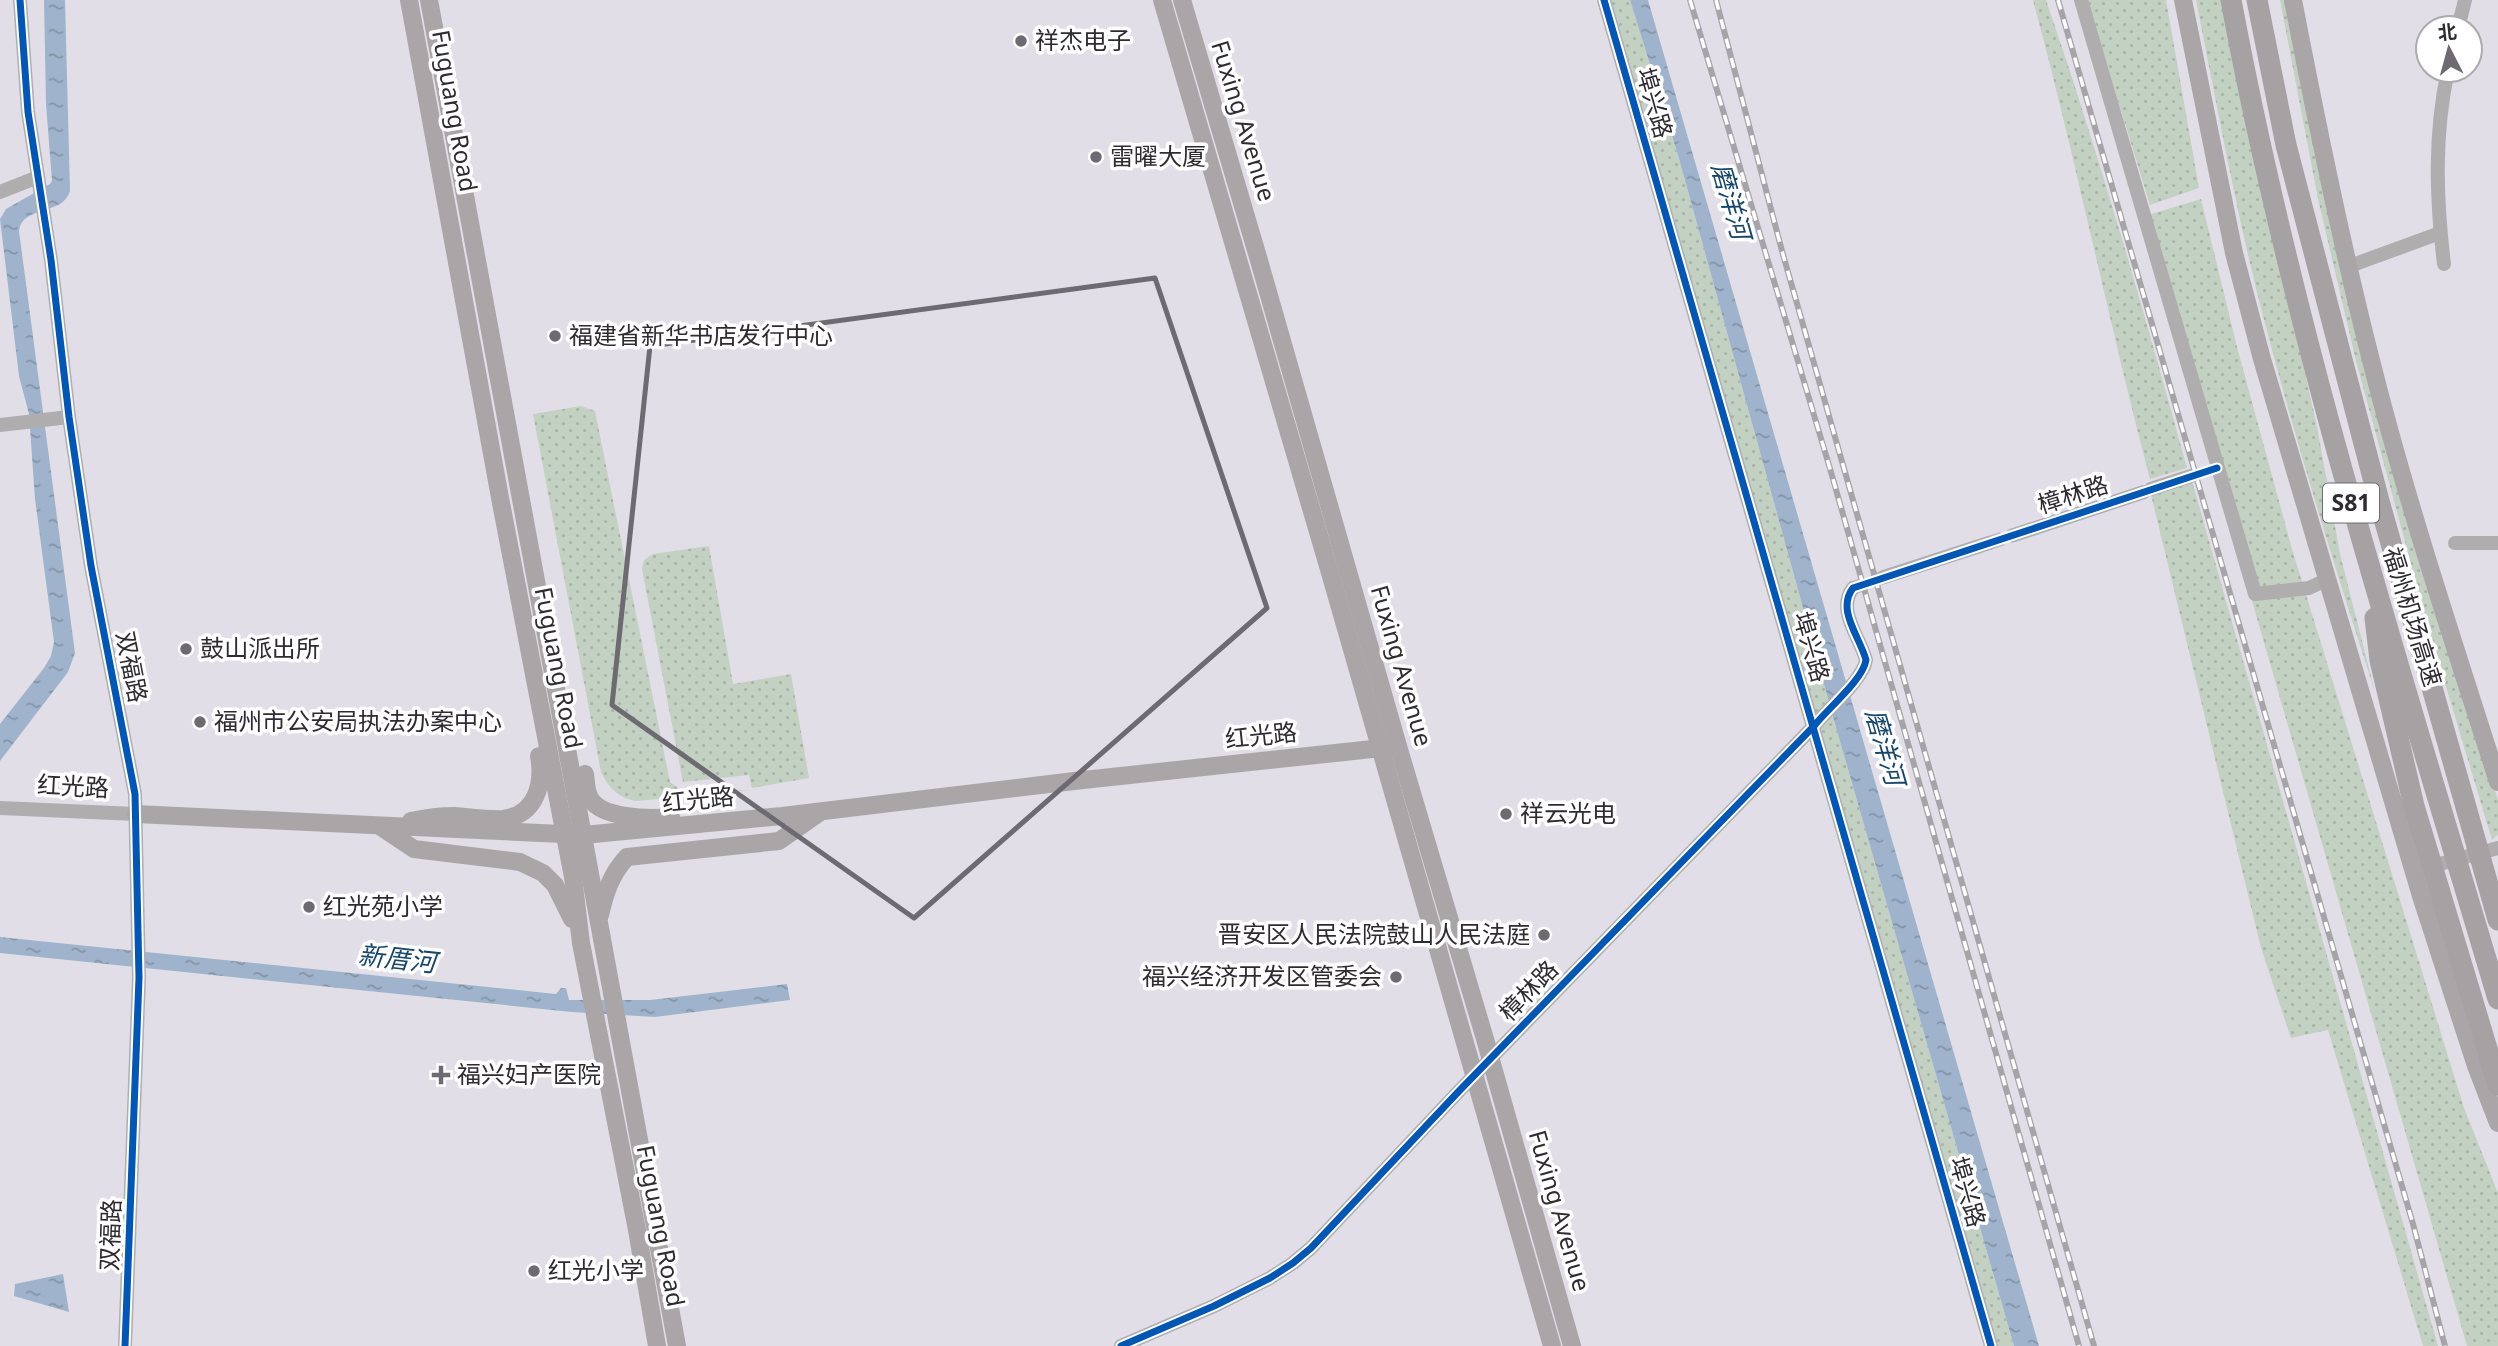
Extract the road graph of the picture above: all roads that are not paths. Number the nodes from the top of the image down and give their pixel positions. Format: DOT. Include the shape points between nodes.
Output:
graph roads {
  1 [pos="20,0"];
  2 [pos="409,0"];
  3 [pos="429,0"];
  4 [pos="1162,0"];
  5 [pos="1182,0"];
  6 [pos="1604,0"];
  7 [pos="2081,0"];
  8 [pos="2183,0"];
  9 [pos="2231,0"];
  10 [pos="2257,0"];
  11 [pos="2293,0"];
  12 [pos="2446,84"];
  13 [pos="38,182"];
  14 [pos="0,192"];
  15 [pos="2440,233"];
  16 [pos="2444,264"];
  17 [pos="2347,267"];
  18 [pos="69,417"];
  19 [pos="0,425"];
  20 [pos="2217,468"];
  21 [pos="2014,535"];
  22 [pos="2455,542"];
  23 [pos="1989,543"];
  24 [pos="2498,543"];
  25 [pos="2369,564"];
  26 [pos="1884,577"];
  27 [pos="2326,580"];
  28 [pos="1853,588"];
  29 [pos="533,670"];
  30 [pos="564,726"];
  31 [pos="1814,726"];
  32 [pos="1398,746"];
  33 [pos="1379,749"];
  34 [pos="2498,782"];
  35 [pos="0,808"];
  36 [pos="822,812"];
  37 [pos="136,814"];
  38 [pos="782,816"];
  39 [pos="381,827"];
  40 [pos="565,835"];
  41 [pos="583,835"];
  42 [pos="2498,848"];
  43 [pos="2413,871"];
  44 [pos="2498,920"];
  45 [pos="599,922"];
  46 [pos="581,943"];
  47 [pos="2498,999"];
  48 [pos="1491,1060"];
  49 [pos="1475,1075"];
  50 [pos="2498,1085"];
  51 [pos="2498,1124"];
  52 [pos="125,1346"];
  53 [pos="657,1346"];
  54 [pos="677,1346"];
  55 [pos="1121,1346"];
  56 [pos="1552,1346"];
  57 [pos="1572,1346"];
  58 [pos="1991,1346"];
  1 -- 13 [label="street, 双福路"];
  2 -- 29 [label="main road, Fuguang Road"];
  3 -- 30 [label="main road, Fuguang Road"];
  4 -- 33 [label="main road, Fuxing Avenue"];
  5 -- 32 [label="main road, Fuxing Avenue"];
  6 -- 31 [label="street, 埠兴路"];
  7 -- 20 [label="street"];
  8 -- 27 [label="main road" via="2241,285"];
  9 -- 25 [label="highway, 福州机场高速 / S81" via="2261,151"];
  10 -- 44 [label="highway, 福州机场高速 / S81" via="2293,172 2379,501"];
  11 -- 17 [label="main road"];
  12 -- 15 [label="street" via="2437,140"];
  13 -- 14 [label="street"];
  13 -- 18 [label="street, 双福路"];
  15 -- 16 [label="street"];
  15 -- 17 [label="street"];
  17 -- 34 [label="main road" via="2400,464"];
  18 -- 19 [label="street"];
  18 -- 37 [label="street, 双福路"];
  20 -- 21 [label="street, 樟林路"];
  20 -- 27 [label="street" via="2255,594 2309,588"];
  22 -- 24 [label="street"];
  23 -- 26 [label="street"];
  25 -- 47 [label="highway, 福州机场高速 / S81"];
  25 -- 50 [label="highway" via="2380,660 2414,806"];
  27 -- 43 [label="main road"];
  28 -- 31 [label="street, 樟林路" via="1846,603 1865,666"];
  29 -- 39 [label="main road" via="533,722 542,777 524,810 505,819 444,816"];
  29 -- 40 [label="main road, Fuguang Road"];
  30 -- 38 [label="main road" via="583,764 590,799 607,813 658,818 730,810"];
  30 -- 41 [label="main road, Fuguang Road"];
  31 -- 48 [label="street, 樟林路"];
  31 -- 58 [label="street, 埠兴路"];
  32 -- 33 [label="main road, 红光路"];
  32 -- 48 [label="main road, Fuxing Avenue"];
  33 -- 36 [label="main road, 红光路"];
  33 -- 49 [label="main road, Fuxing Avenue"];
  35 -- 37 [label="street, 红光路"];
  36 -- 38 [label="main road, 红光路"];
  36 -- 45 [label="main road" via="779,841 627,857 607,888"];
  37 -- 39 [label="main road, 红光路"];
  37 -- 52 [label="street, 双福路" via="139,978"];
  38 -- 41 [label="main road, 红光路"];
  39 -- 40 [label="main road, 红光路"];
  39 -- 46 [label="main road" via="414,849 520,862 543,873 563,897"];
  40 -- 41 [label="main road, 红光路"];
  40 -- 46 [label="main road, Fuguang Road"];
  41 -- 45 [label="main road, Fuguang Road"];
  42 -- 43 [label="street"];
  43 -- 51 [label="main road"];
  45 -- 54 [label="main road, Fuguang Road"];
  46 -- 53 [label="main road, Fuguang Road"];
  48 -- 49 [label="street, 樟林路"];
  48 -- 57 [label="main road, Fuxing Avenue"];
  49 -- 55 [label="street, 樟林路" via="1335,1225 1293,1263 1214,1307"];
  49 -- 56 [label="main road, Fuxing Avenue"];
}
